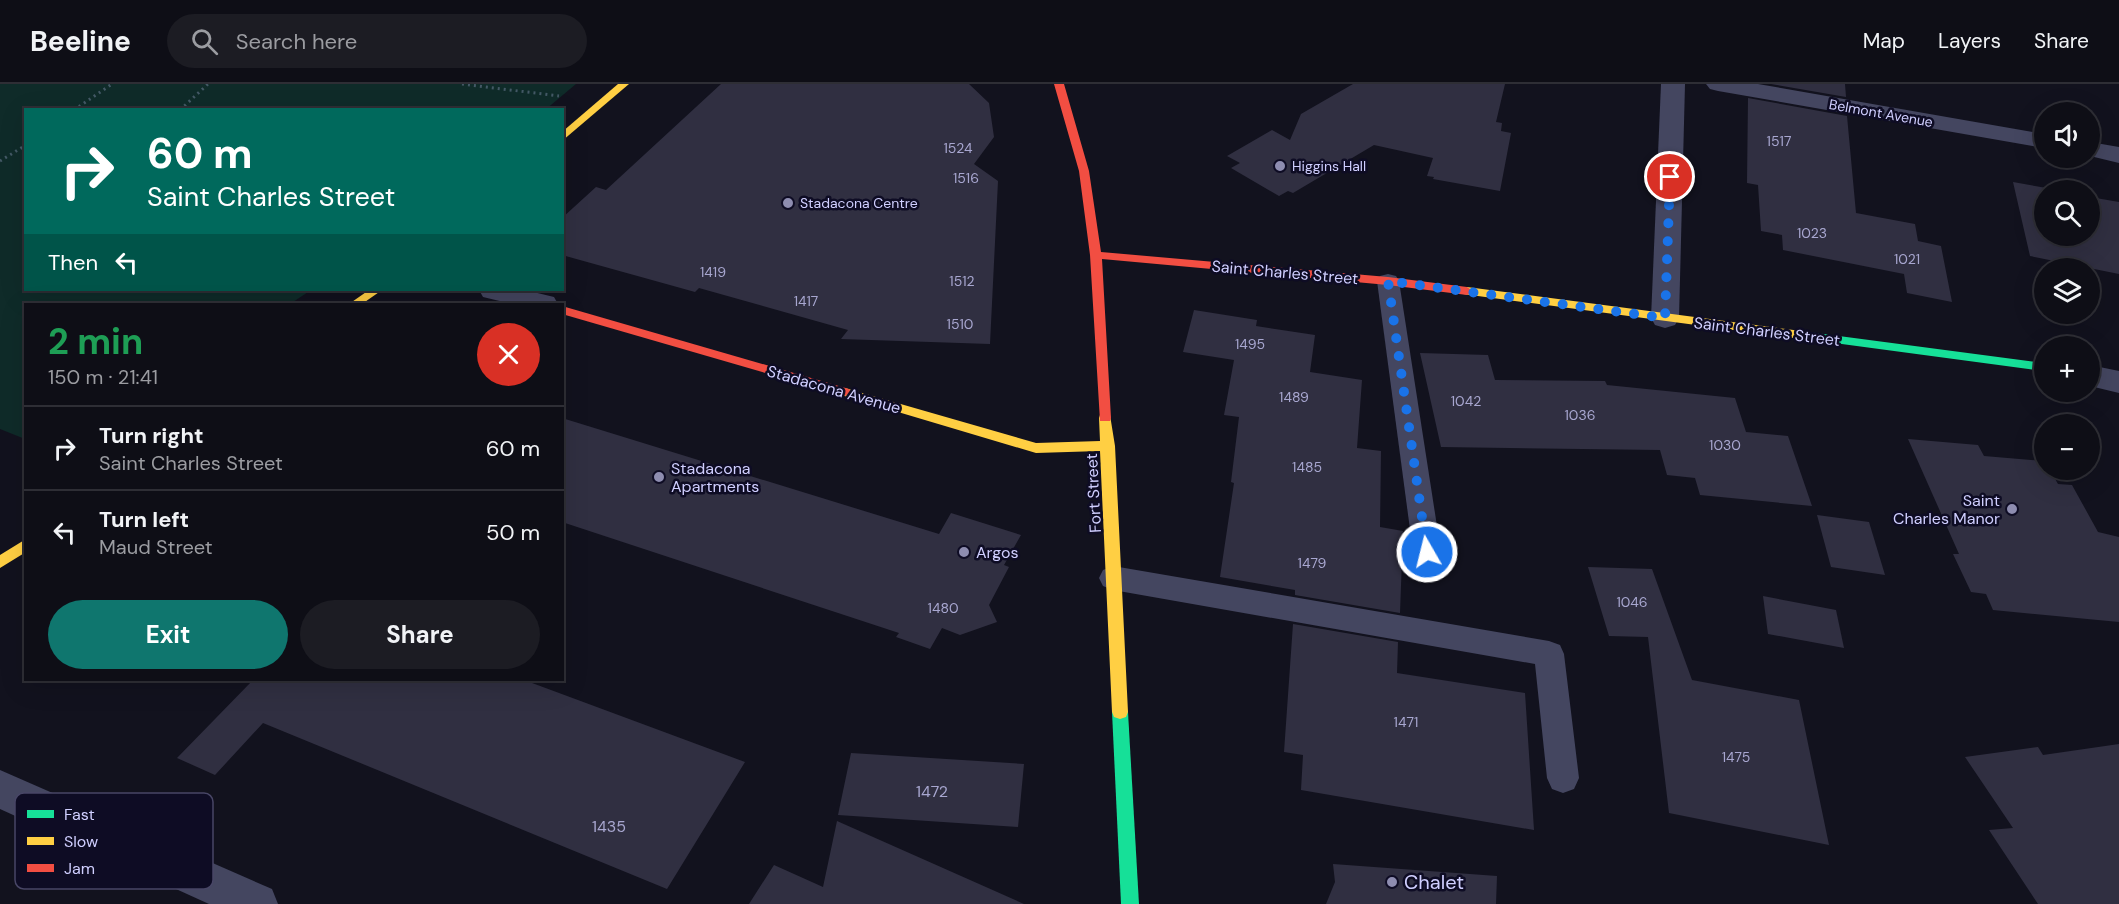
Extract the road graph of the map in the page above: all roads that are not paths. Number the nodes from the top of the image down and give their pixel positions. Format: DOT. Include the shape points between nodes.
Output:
graph roads {
  1 [pos="624,84"];
  2 [pos="1059,84"];
  3 [pos="1673,84"];
  4 [pos="1718,84"];
  5 [pos="564,136"];
  6 [pos="2034,139"];
  7 [pos="2100,151"];
  8 [pos="2119,154"];
  9 [pos="1096,255"];
  10 [pos="1388,281"];
  11 [pos="374,291"];
  12 [pos="497,291"];
  13 [pos="356,303"];
  14 [pos="540,303"];
  15 [pos="564,311"];
  16 [pos="1665,318"];
  17 [pos="2034,366"];
  18 [pos="2100,378"];
  19 [pos="2119,382"];
  20 [pos="1108,446"];
  21 [pos="24,545"];
  22 [pos="1427,552"];
  23 [pos="0,562"];
  24 [pos="1113,578"];
  25 [pos="1563,778"];
  26 [pos="0,789"];
  27 [pos="15,796"];
  28 [pos="213,884"];
  29 [pos="257,904"];
  30 [pos="1130,904"];
  1 -- 5 [label="street"];
  2 -- 9 [label="street, Fort Street" via="1084,171"];
  3 -- 16 [label="street"];
  4 -- 6 [label="street, Belmont Avenue"];
  7 -- 8 [label="street"];
  9 -- 10 [label="street, Saint Charles Street"];
  9 -- 20 [label="street, Fort Street"];
  10 -- 16 [label="street, Saint Charles Street"];
  10 -- 22 [label="lane"];
  11 -- 13 [label="street"];
  12 -- 14 [label="street"];
  15 -- 20 [label="street, Stadacona Avenue" via="1036,448"];
  16 -- 17 [label="street, Saint Charles Street"];
  18 -- 19 [label="street"];
  20 -- 24 [label="street, Fort Street"];
  21 -- 23 [label="street"];
  24 -- 25 [label="lane" via="1549,654"];
  24 -- 30 [label="street, Fort Street"];
  26 -- 27 [label="street"];
  28 -- 29 [label="street"];
}
